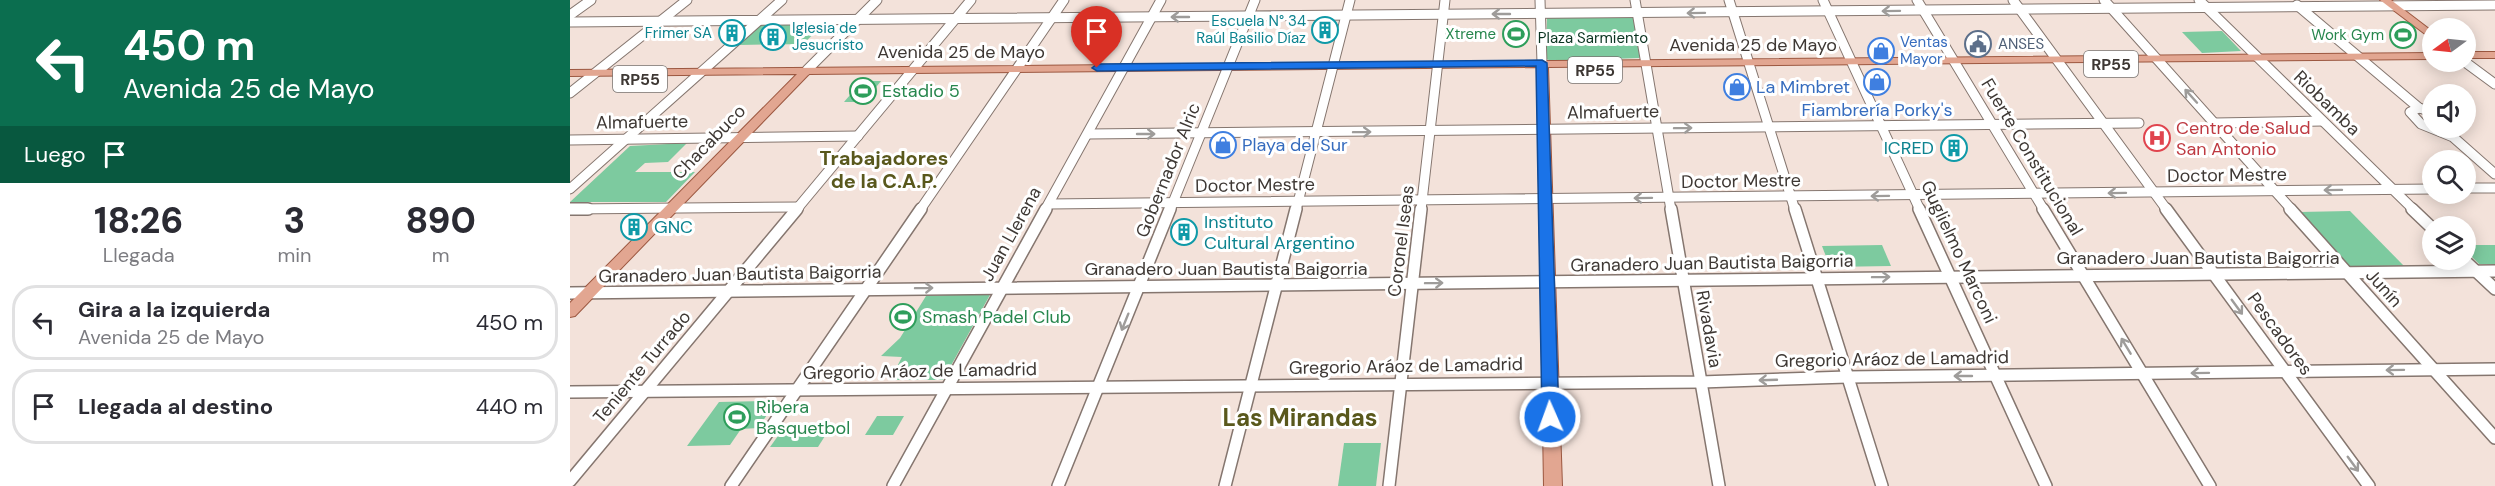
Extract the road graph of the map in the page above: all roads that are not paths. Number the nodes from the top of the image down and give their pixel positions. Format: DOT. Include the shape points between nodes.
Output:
graph roads {
  1 [pos="591,0"];
  2 [pos="687,0"];
  3 [pos="782,0"];
  4 [pos="877,0"];
  5 [pos="971,0"];
  6 [pos="1064,0"];
  7 [pos="1161,0"];
  8 [pos="1255,0"];
  9 [pos="1350,0"];
  10 [pos="1445,0"];
  11 [pos="1540,0"];
  12 [pos="1635,0"];
  13 [pos="1729,0"];
  14 [pos="1823,0"];
  15 [pos="1917,0"];
  16 [pos="2013,0"];
  17 [pos="2104,0"];
  18 [pos="2199,0"];
  19 [pos="2291,0"];
  20 [pos="2478,0"];
  21 [pos="2389,3"];
  22 [pos="2485,5"];
  23 [pos="2495,5"];
  24 [pos="2300,7"];
  25 [pos="2207,8"];
  26 [pos="2112,9"];
  27 [pos="2020,10"];
  28 [pos="1924,11"];
  29 [pos="1733,12"];
  30 [pos="1828,12"];
  31 [pos="2495,12"];
  32 [pos="1638,13"];
  33 [pos="1443,14"];
  34 [pos="1540,14"];
  35 [pos="570,15"];
  36 [pos="1347,15"];
  37 [pos="1248,16"];
  38 [pos="1152,17"];
  39 [pos="956,18"];
  40 [pos="1052,18"];
  41 [pos="857,19"];
  42 [pos="759,20"];
  43 [pos="661,21"];
  44 [pos="570,22"];
  45 [pos="2422,28"];
  46 [pos="2476,55"];
  47 [pos="2495,55"];
  48 [pos="2422,56"];
  49 [pos="2361,59"];
  50 [pos="2260,60"];
  51 [pos="2160,61"];
  52 [pos="2422,61"];
  53 [pos="2476,61"];
  54 [pos="2495,61"];
  55 [pos="2058,62"];
  56 [pos="1955,63"];
  57 [pos="1853,64"];
  58 [pos="1749,65"];
  59 [pos="1647,66"];
  60 [pos="1542,67"];
  61 [pos="1334,68"];
  62 [pos="1438,68"];
  63 [pos="1227,69"];
  64 [pos="2476,69"];
  65 [pos="1124,70"];
  66 [pos="1013,72"];
  67 [pos="570,73"];
  68 [pos="911,73"];
  69 [pos="803,74"];
  70 [pos="698,75"];
  71 [pos="591,76"];
  72 [pos="570,80"];
  73 [pos="2495,84"];
  74 [pos="570,93"];
  75 [pos="2419,108"];
  76 [pos="2422,109"];
  77 [pos="2322,121"];
  78 [pos="2139,123"];
  79 [pos="2215,123"];
  80 [pos="1992,124"];
  81 [pos="2103,124"];
  82 [pos="2422,124"];
  83 [pos="1881,125"];
  84 [pos="1768,126"];
  85 [pos="1658,128"];
  86 [pos="1543,129"];
  87 [pos="1430,131"];
  88 [pos="1317,132"];
  89 [pos="1088,134"];
  90 [pos="1200,134"];
  91 [pos="858,136"];
  92 [pos="741,138"];
  93 [pos="2457,138"];
  94 [pos="626,139"];
  95 [pos="570,140"];
  96 [pos="2495,174"];
  97 [pos="2476,188"];
  98 [pos="2495,188"];
  99 [pos="570,189"];
  100 [pos="2391,189"];
  101 [pos="2422,189"];
  102 [pos="2276,191"];
  103 [pos="2154,193"];
  104 [pos="2036,194"];
  105 [pos="1913,196"];
  106 [pos="1791,197"];
  107 [pos="1670,198"];
  108 [pos="1544,199"];
  109 [pos="1422,200"];
  110 [pos="1298,202"];
  111 [pos="1173,203"];
  112 [pos="1049,204"];
  113 [pos="799,207"];
  114 [pos="672,208"];
  115 [pos="570,209"];
  116 [pos="2422,219"];
  117 [pos="2476,271"];
  118 [pos="2495,271"];
  119 [pos="2348,273"];
  120 [pos="2213,274"];
  121 [pos="2084,275"];
  122 [pos="1950,276"];
  123 [pos="1816,278"];
  124 [pos="1684,280"];
  125 [pos="1547,282"];
  126 [pos="1413,284"];
  127 [pos="1277,285"];
  128 [pos="1139,286"];
  129 [pos="1002,287"];
  130 [pos="866,289"];
  131 [pos="2495,289"];
  132 [pos="729,291"];
  133 [pos="570,293"];
  134 [pos="589,293"];
  135 [pos="570,312"];
  136 [pos="2495,369"];
  137 [pos="2434,370"];
  138 [pos="2285,372"];
  139 [pos="2142,374"];
  140 [pos="1996,376"];
  141 [pos="1847,377"];
  142 [pos="1549,382"];
  143 [pos="1701,382"];
  144 [pos="1401,383"];
  145 [pos="1099,386"];
  146 [pos="1251,386"];
  147 [pos="947,388"];
  148 [pos="645,391"];
  149 [pos="796,391"];
  150 [pos="570,392"];
  151 [pos="2495,438"];
  152 [pos="570,481"];
  153 [pos="731,486"];
  154 [pos="893,486"];
  155 [pos="1058,486"];
  156 [pos="1225,486"];
  157 [pos="1389,486"];
  158 [pos="1553,486"];
  159 [pos="1719,486"];
  160 [pos="1882,486"];
  161 [pos="2046,486"];
  162 [pos="2210,486"];
  163 [pos="2369,486"];
  1 -- 35 [label="street"];
  2 -- 43 [label="street"];
  3 -- 42 [label="street"];
  4 -- 41 [label="street, Chacabuco"];
  5 -- 39 [label="street, Teniente Turrado"];
  6 -- 40 [label="street"];
  7 -- 38 [label="street, Juan Llerena"];
  8 -- 37 [label="street, Gobernador Alric"];
  9 -- 36 [label="street"];
  10 -- 33 [label="street, Coronel Iseas"];
  11 -- 34 [label="street"];
  12 -- 32 [label="street, Rivadavia"];
  13 -- 29 [label="street"];
  14 -- 30 [label="street, Guglielmo Marconi"];
  15 -- 28 [label="street, Fuerte Constitucional"];
  16 -- 27 [label="street, Pescadores"];
  17 -- 26 [label="street, Junín"];
  18 -- 25 [label="street, Riobamba"];
  19 -- 24 [label="street"];
  20 -- 22 [label="street"];
  21 -- 22 [label="street"];
  21 -- 24 [label="street"];
  21 -- 45 [label="main road"];
  22 -- 23 [label="street"];
  22 -- 31 [label="street"];
  24 -- 25 [label="street"];
  24 -- 49 [label="street"];
  25 -- 26 [label="street"];
  25 -- 50 [label="street, Riobamba"];
  26 -- 27 [label="street"];
  26 -- 51 [label="street, Junín"];
  27 -- 28 [label="street"];
  27 -- 55 [label="street, Pescadores"];
  28 -- 30 [label="street, one-way"];
  28 -- 56 [label="street, Fuerte Constitucional"];
  29 -- 30 [label="street"];
  29 -- 32 [label="street, one-way"];
  29 -- 58 [label="street"];
  30 -- 57 [label="street, Guglielmo Marconi"];
  32 -- 34 [label="street"];
  32 -- 59 [label="street, Rivadavia"];
  34 -- 33 [label="street, one-way"];
  33 -- 36 [label="street"];
  33 -- 62 [label="street, Coronel Iseas"];
  34 -- 60 [label="street"];
  36 -- 37 [label="street"];
  36 -- 61 [label="street"];
  37 -- 38 [label="street, one-way"];
  37 -- 63 [label="street, Gobernador Alric"];
  38 -- 40 [label="street"];
  38 -- 65 [label="street, Juan Llerena"];
  39 -- 40 [label="street"];
  39 -- 41 [label="street"];
  39 -- 68 [label="street, Teniente Turrado"];
  40 -- 66 [label="street"];
  41 -- 42 [label="street"];
  41 -- 69 [label="street, Chacabuco"];
  42 -- 43 [label="street"];
  42 -- 70 [label="street"];
  43 -- 44 [label="street"];
  43 -- 71 [label="street"];
  46 -- 47 [label="main road"];
  48 -- 49 [label="main road, Avenida 25 de Mayo / RP55"];
  49 -- 50 [label="main road, Avenida 25 de Mayo / RP55"];
  49 -- 52 [label="main road, Avenida 25 de Mayo / RP55"];
  49 -- 75 [label="street"];
  50 -- 51 [label="main road, Avenida 25 de Mayo / RP55"];
  50 -- 77 [label="street, Riobamba"];
  51 -- 55 [label="main road, Avenida 25 de Mayo / RP55"];
  79 -- 51 [label="street, Junín, one-way"];
  53 -- 54 [label="main road"];
  55 -- 56 [label="main road, Avenida 25 de Mayo / RP55"];
  55 -- 81 [label="street, Pescadores"];
  56 -- 57 [label="main road, Avenida 25 de Mayo / RP55"];
  56 -- 80 [label="street, Fuerte Constitucional"];
  57 -- 58 [label="main road, Avenida 25 de Mayo / RP55"];
  57 -- 83 [label="street, Guglielmo Marconi"];
  58 -- 59 [label="main road, Avenida 25 de Mayo / RP55"];
  58 -- 84 [label="street"];
  59 -- 60 [label="main road, Avenida 25 de Mayo / RP55"];
  59 -- 85 [label="street, Rivadavia"];
  60 -- 62 [label="main road, Avenida 25 de Mayo / RP55"];
  60 -- 86 [label="main road"];
  61 -- 62 [label="main road, Avenida 25 de Mayo / RP55"];
  61 -- 63 [label="main road, Avenida 25 de Mayo / RP55"];
  61 -- 88 [label="street"];
  62 -- 87 [label="street, Coronel Iseas"];
  63 -- 65 [label="main road, Avenida 25 de Mayo / RP55"];
  63 -- 90 [label="street, Gobernador Alric"];
  64 -- 73 [label="street"];
  65 -- 66 [label="main road, Avenida 25 de Mayo / RP55"];
  65 -- 89 [label="street, Juan Llerena"];
  66 -- 68 [label="main road, Avenida 25 de Mayo / RP55"];
  66 -- 130 [label="street"];
  67 -- 71 [label="main road, Avenida 25 de Mayo / RP55"];
  68 -- 69 [label="main road, Avenida 25 de Mayo / RP55"];
  68 -- 91 [label="street, Teniente Turrado"];
  69 -- 70 [label="main road, Avenida 25 de Mayo / RP55"];
  69 -- 92 [label="main road, Chacabuco"];
  70 -- 71 [label="main road, Avenida 25 de Mayo / RP55"];
  70 -- 94 [label="street"];
  71 -- 72 [label="main road, Avenida 25 de Mayo / RP55"];
  71 -- 74 [label="street"];
  75 -- 76 [label="street"];
  75 -- 82 [label="street" via="2410,112"];
  77 -- 79 [label="street"];
  77 -- 100 [label="street, Riobamba"];
  78 -- 81 [label="street, Almafuerte"];
  79 -- 102 [label="street, Junín"];
  80 -- 81 [label="street, Almafuerte"];
  80 -- 83 [label="street, Almafuerte"];
  80 -- 104 [label="street, Fuerte Constitucional"];
  81 -- 103 [label="street, Pescadores"];
  83 -- 84 [label="street, Almafuerte"];
  83 -- 105 [label="street, Guglielmo Marconi"];
  85 -- 84 [label="street, Almafuerte, one-way"];
  84 -- 106 [label="street"];
  85 -- 86 [label="street, Almafuerte"];
  85 -- 107 [label="street, Rivadavia"];
  86 -- 87 [label="street, Almafuerte"];
  86 -- 108 [label="main road"];
  88 -- 87 [label="street, Almafuerte, one-way"];
  87 -- 109 [label="street, Coronel Iseas"];
  88 -- 90 [label="street, Almafuerte"];
  88 -- 110 [label="street"];
  89 -- 90 [label="street, Almafuerte, one-way"];
  89 -- 112 [label="street, Juan Llerena"];
  90 -- 111 [label="street, Gobernador Alric"];
  91 -- 92 [label="street, Almafuerte"];
  91 -- 113 [label="street, Teniente Turrado"];
  92 -- 94 [label="street, Almafuerte"];
  92 -- 114 [label="main road, Chacabuco"];
  93 -- 96 [label="street"];
  94 -- 95 [label="street, Almafuerte"];
  94 -- 99 [label="street"];
  97 -- 98 [label="street"];
  100 -- 101 [label="street, Doctor Mestre"];
  100 -- 102 [label="street, Doctor Mestre, one-way"];
  100 -- 116 [label="street, Riobamba"];
  102 -- 103 [label="street, Doctor Mestre"];
  102 -- 119 [label="street, Junín"];
  103 -- 104 [label="street, Doctor Mestre, one-way"];
  103 -- 120 [label="street, Pescadores"];
  104 -- 105 [label="street, Doctor Mestre"];
  104 -- 121 [label="street, Fuerte Constitucional"];
  105 -- 106 [label="street, Doctor Mestre, one-way"];
  105 -- 122 [label="street, Guglielmo Marconi"];
  106 -- 107 [label="street, Doctor Mestre"];
  106 -- 123 [label="street"];
  107 -- 108 [label="street, Doctor Mestre, one-way"];
  107 -- 124 [label="street, Rivadavia"];
  108 -- 109 [label="street, Doctor Mestre"];
  108 -- 125 [label="main road"];
  109 -- 110 [label="street, Doctor Mestre"];
  109 -- 126 [label="street, Coronel Iseas"];
  110 -- 111 [label="street, Doctor Mestre"];
  110 -- 127 [label="street"];
  111 -- 112 [label="street, Doctor Mestre"];
  111 -- 128 [label="street, Gobernador Alric"];
  112 -- 129 [label="street, Juan Llerena"];
  113 -- 114 [label="street"];
  113 -- 132 [label="street, Teniente Turrado"];
  114 -- 115 [label="street"];
  114 -- 134 [label="main road, Chacabuco"];
  117 -- 118 [label="street, Granadero Juan Bautista Baigorria"];
  117 -- 119 [label="street, Granadero Juan Bautista Baigorria"];
  117 -- 131 [label="street"];
  119 -- 120 [label="street, Granadero Juan Bautista Baigorria"];
  119 -- 137 [label="street, Junín"];
  120 -- 121 [label="street, Granadero Juan Bautista Baigorria"];
  120 -- 138 [label="street, Pescadores, one-way"];
  121 -- 122 [label="street, Granadero Juan Bautista Baigorria"];
  139 -- 121 [label="street, Fuerte Constitucional, one-way"];
  123 -- 122 [label="street, Granadero Juan Bautista Baigorria, one-way"];
  122 -- 140 [label="street, Guglielmo Marconi"];
  123 -- 124 [label="street, Granadero Juan Bautista Baigorria"];
  123 -- 141 [label="street"];
  124 -- 125 [label="street, Granadero Juan Bautista Baigorria"];
  124 -- 143 [label="street, Rivadavia"];
  126 -- 125 [label="street, Granadero Juan Bautista Baigorria, one-way"];
  125 -- 142 [label="main road"];
  126 -- 127 [label="street, Granadero Juan Bautista Baigorria"];
  126 -- 144 [label="street, Coronel Iseas"];
  127 -- 128 [label="street, Granadero Juan Bautista Baigorria"];
  127 -- 146 [label="street"];
  128 -- 129 [label="street, Granadero Juan Bautista Baigorria"];
  128 -- 145 [label="street, Gobernador Alric, one-way"];
  130 -- 129 [label="street, Granadero Juan Bautista Baigorria, one-way"];
  129 -- 147 [label="street, Juan Llerena"];
  130 -- 132 [label="street, Granadero Juan Bautista Baigorria"];
  130 -- 149 [label="street"];
  132 -- 134 [label="street, Granadero Juan Bautista Baigorria"];
  132 -- 148 [label="street, Teniente Turrado"];
  133 -- 134 [label="street, Granadero Juan Bautista Baigorria"];
  134 -- 135 [label="main road, Chacabuco"];
  136 -- 137 [label="street, Gregorio Aráoz de Lamadrid"];
  137 -- 138 [label="street, Gregorio Aráoz de Lamadrid, one-way"];
  137 -- 151 [label="street, Junín"];
  138 -- 139 [label="street, Gregorio Aráoz de Lamadrid, one-way"];
  138 -- 163 [label="street, Pescadores, one-way"];
  139 -- 140 [label="street, Gregorio Aráoz de Lamadrid"];
  139 -- 162 [label="street, Fuerte Constitucional"];
  140 -- 141 [label="street, Gregorio Aráoz de Lamadrid, one-way"];
  140 -- 161 [label="street, Guglielmo Marconi"];
  141 -- 143 [label="street, Gregorio Aráoz de Lamadrid, one-way"];
  141 -- 160 [label="street"];
  142 -- 143 [label="street, Gregorio Aráoz de Lamadrid"];
  142 -- 144 [label="street, Gregorio Aráoz de Lamadrid"];
  142 -- 158 [label="main road"];
  143 -- 159 [label="street, Rivadavia"];
  144 -- 146 [label="street, Gregorio Aráoz de Lamadrid"];
  144 -- 157 [label="street, Coronel Iseas"];
  145 -- 146 [label="street, Gregorio Aráoz de Lamadrid"];
  145 -- 147 [label="street, Gregorio Aráoz de Lamadrid"];
  145 -- 155 [label="street, Gobernador Alric"];
  146 -- 156 [label="street"];
  147 -- 149 [label="street, Gregorio Aráoz de Lamadrid"];
  147 -- 154 [label="street, Juan Llerena"];
  148 -- 149 [label="street, Gregorio Aráoz de Lamadrid"];
  148 -- 150 [label="street, Gregorio Aráoz de Lamadrid"];
  148 -- 152 [label="street, Teniente Turrado"];
  149 -- 153 [label="street"];
}
